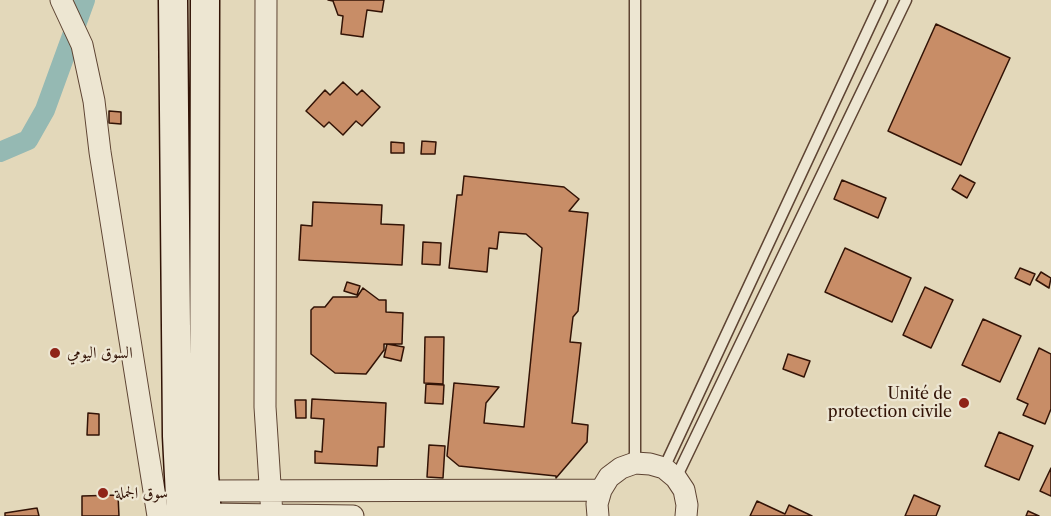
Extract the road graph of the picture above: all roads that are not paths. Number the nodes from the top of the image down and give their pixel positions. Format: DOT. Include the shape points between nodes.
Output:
graph roads {
  1 [pos="61,0"];
  2 [pos="173,0"];
  3 [pos="205,0"];
  4 [pos="266,0"];
  5 [pos="635,0"];
  6 [pos="882,0"];
  7 [pos="906,0"];
  8 [pos="635,464"];
  9 [pos="670,473"];
  10 [pos="271,490"];
  11 [pos="601,490"];
  12 [pos="200,509"];
  13 [pos="272,515"];
  14 [pos="158,516"];
  15 [pos="353,516"];
  16 [pos="598,516"];
  17 [pos="686,516"];
  1 -- 14 [label="street" via="87,62"];
  2 -- 12 [label="main road" via="177,436"];
  3 -- 12 [label="main road"];
  4 -- 10 [label="street" via="265,407"];
  5 -- 8 [label="lane"];
  6 -- 9 [label="lane"];
  7 -- 9 [label="lane"];
  8 -- 9 [label="street" via="650,464"];
  8 -- 11 [label="street" via="609,477"];
  9 -- 17 [label="street" via="684,490"];
  10 -- 11 [label="street"];
  10 -- 12 [label="street"];
  10 -- 13 [label="street"];
  11 -- 16 [label="street"];
  12 -- 13 [label="street"];
  13 -- 15 [label="street"];
}
